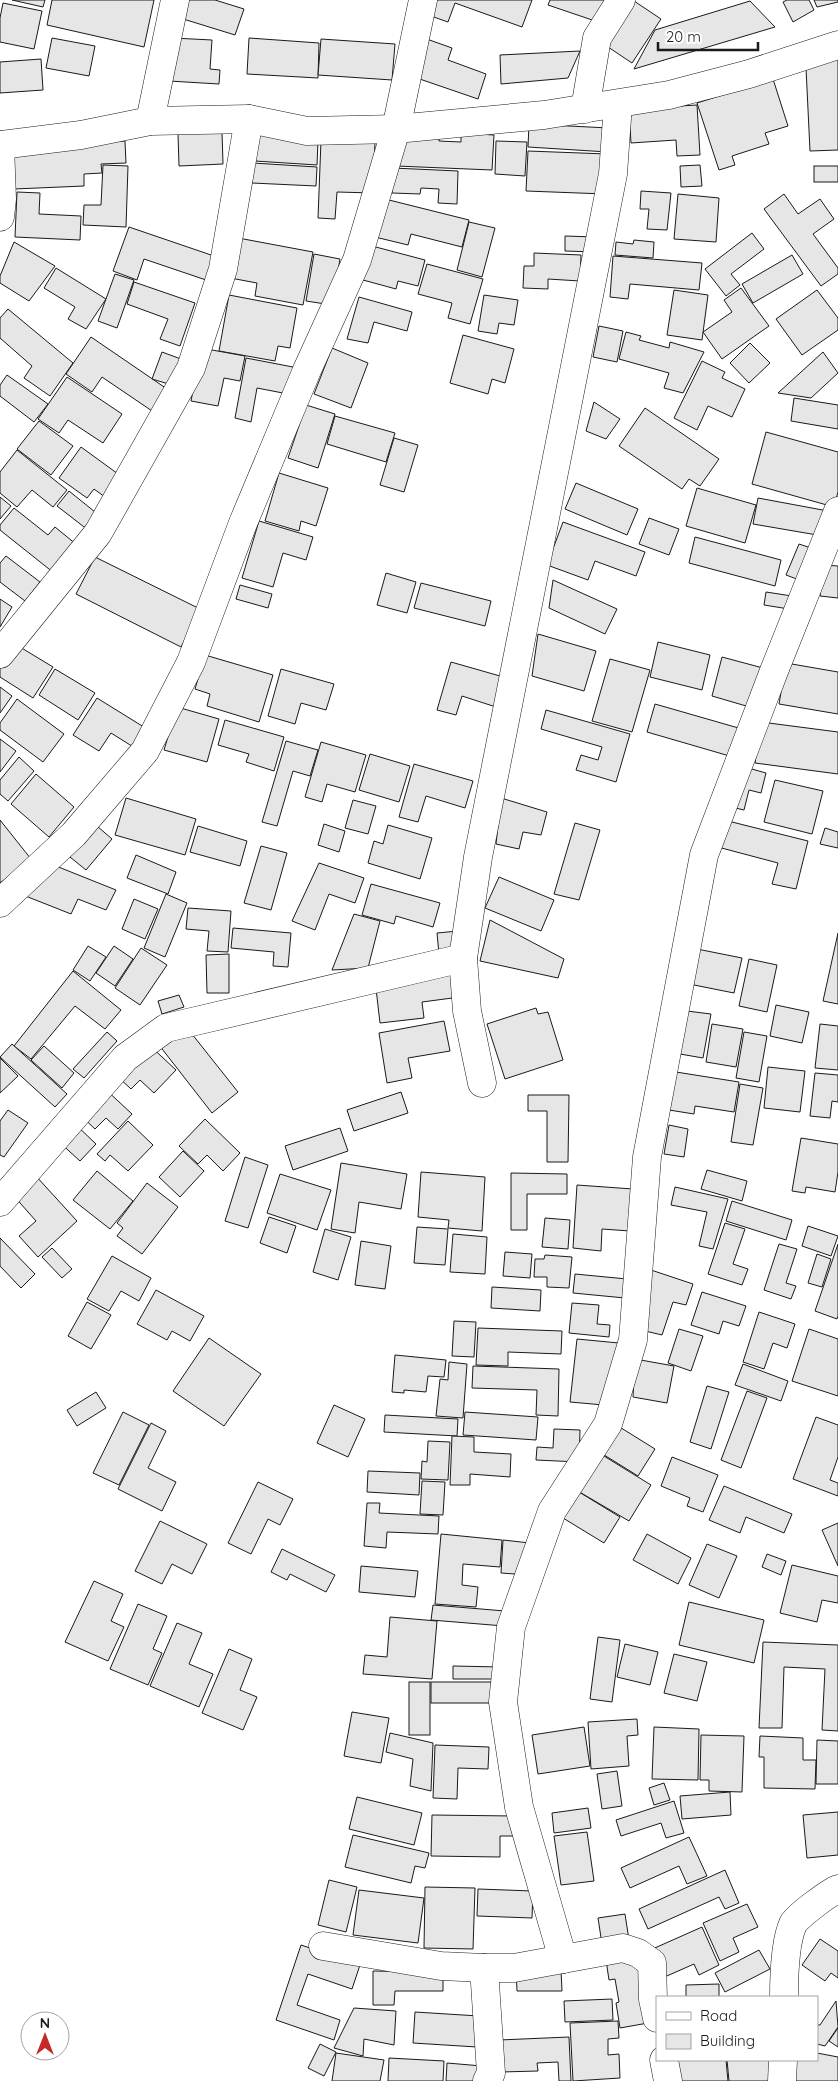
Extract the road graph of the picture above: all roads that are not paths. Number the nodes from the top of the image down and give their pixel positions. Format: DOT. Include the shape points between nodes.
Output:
graph roads {
  1 [pos="175,0"];
  2 [pos="423,0"];
  3 [pos="621,0"];
  4 [pos="838,45"];
  5 [pos="618,104"];
  6 [pos="585,109"];
  7 [pos="249,119"];
  8 [pos="150,121"];
  9 [pos="396,128"];
  10 [pos="0,145"];
  11 [pos="0,217"];
  12 [pos="838,511"];
  13 [pos="0,654"];
  14 [pos="0,903"];
  15 [pos="462,958"];
  16 [pos="482,1083"];
  17 [pos="0,1202"];
  18 [pos="838,1889"];
  19 [pos="323,1946"];
  20 [pos="563,1959"];
  21 [pos="484,1968"];
  22 [pos="784,1996"];
  23 [pos="656,2013"];
  24 [pos="664,2061"];
  25 [pos="783,2061"];
  26 [pos="487,2081"];
  27 [pos="668,2081"];
  28 [pos="782,2081"];
  1 -- 8 [label="street"];
  2 -- 9 [label="street"];
  3 -- 6 [label="street" via="596,38"];
  4 -- 5 [label="street" via="749,74 678,93"];
  5 -- 6 [label="street"];
  5 -- 15 [label="street" via="614,174 478,857"];
  6 -- 9 [label="street"];
  7 -- 8 [label="street"];
  7 -- 9 [label="street" via="307,131"];
  7 -- 13 [label="street" via="224,269 191,368 98,533"];
  8 -- 10 [label="street" via="81,135"];
  9 -- 14 [label="street" via="356,260 243,523 191,662 145,751 74,834"];
  10 -- 11 [label="street"];
  12 -- 20 [label="street" via="704,855 648,1158 633,1340 608,1424 552,1511 511,1627 503,1702 519,1807"];
  15 -- 16 [label="street" via="467,1011"];
  15 -- 17 [label="street" via="166,1028 125,1058"];
  18 -- 22 [label="street" via="793,1923 784,1970"];
  19 -- 21 [label="street" via="441,1966"];
  20 -- 21 [label="street" via="514,1968"];
  20 -- 23 [label="street" via="623,1948 638,1953 652,1962"];
  21 -- 26 [label="street" via="490,2073"];
  24 -- 27 [label="street"];
  25 -- 28 [label="street"];
}
